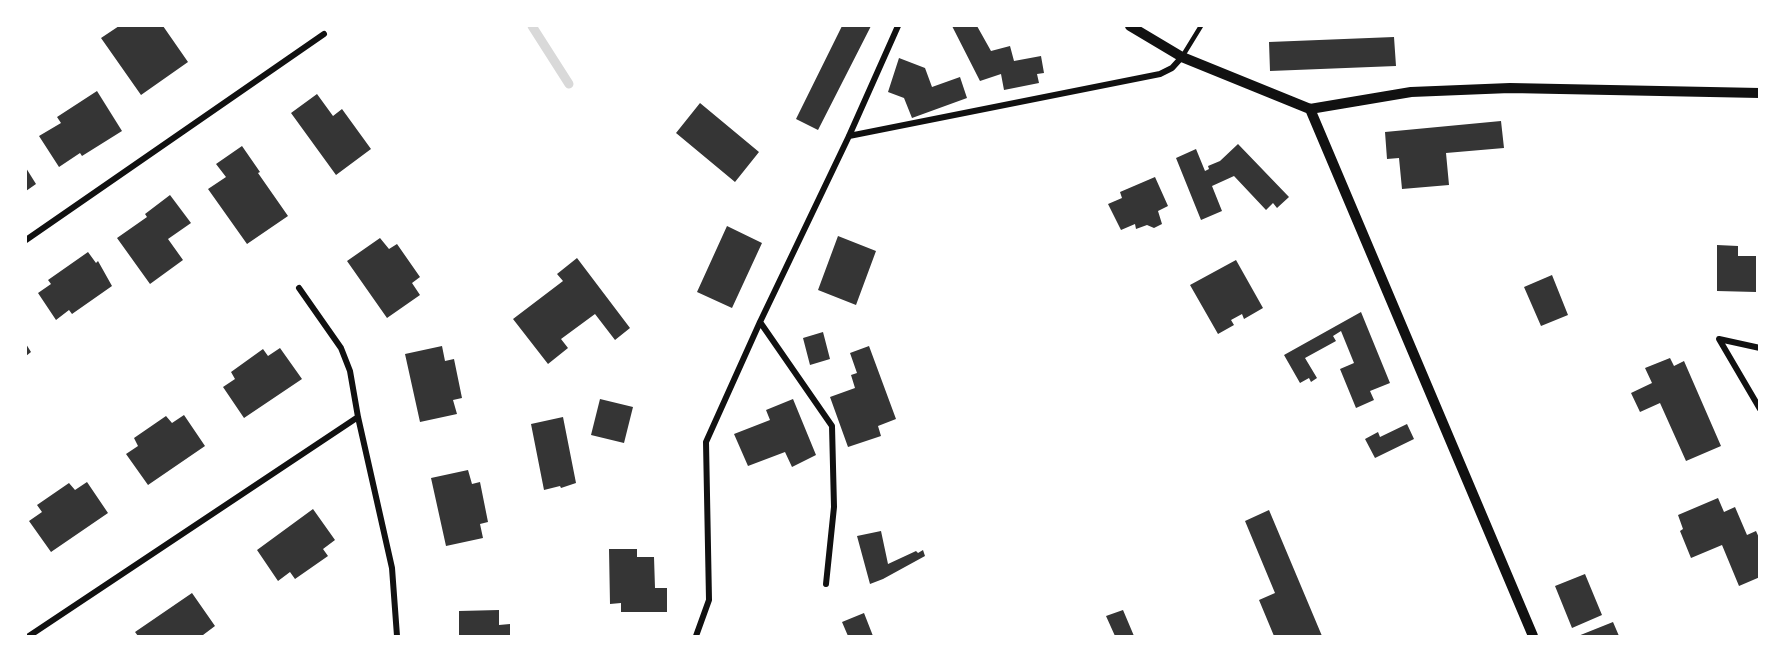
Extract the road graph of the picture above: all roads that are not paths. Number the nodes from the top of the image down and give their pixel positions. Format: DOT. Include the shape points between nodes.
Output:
graph roads {
  1 [pos="898,26"];
  2 [pos="1130,26"];
  3 [pos="1201,26"];
  4 [pos="324,33"];
  5 [pos="1182,57"];
  6 [pos="1760,93"];
  7 [pos="1310,109"];
  8 [pos="849,136"];
  9 [pos="26,240"];
  10 [pos="299,288"];
  11 [pos="760,322"];
  12 [pos="1760,348"];
  13 [pos="1760,409"];
  14 [pos="357,417"];
  15 [pos="826,584"];
  16 [pos="29,636"];
  17 [pos="397,636"];
  18 [pos="696,636"];
  19 [pos="1533,636"];
  1 -- 8 [label="street"];
  2 -- 5 [label="street"];
  3 -- 5 [label="lane"];
  4 -- 9 [label="street"];
  5 -- 7 [label="street"];
  5 -- 8 [label="street" via="1160,74"];
  6 -- 7 [label="street" via="1510,88 1411,92"];
  7 -- 19 [label="street"];
  8 -- 11 [label="street"];
  10 -- 14 [label="street" via="341,348 350,370"];
  11 -- 15 [label="street" via="832,426 834,507"];
  11 -- 18 [label="street" via="706,442 709,600"];
  12 -- 13 [label="street" via="1719,339"];
  14 -- 16 [label="street"];
  14 -- 17 [label="street" via="392,568"];
}
